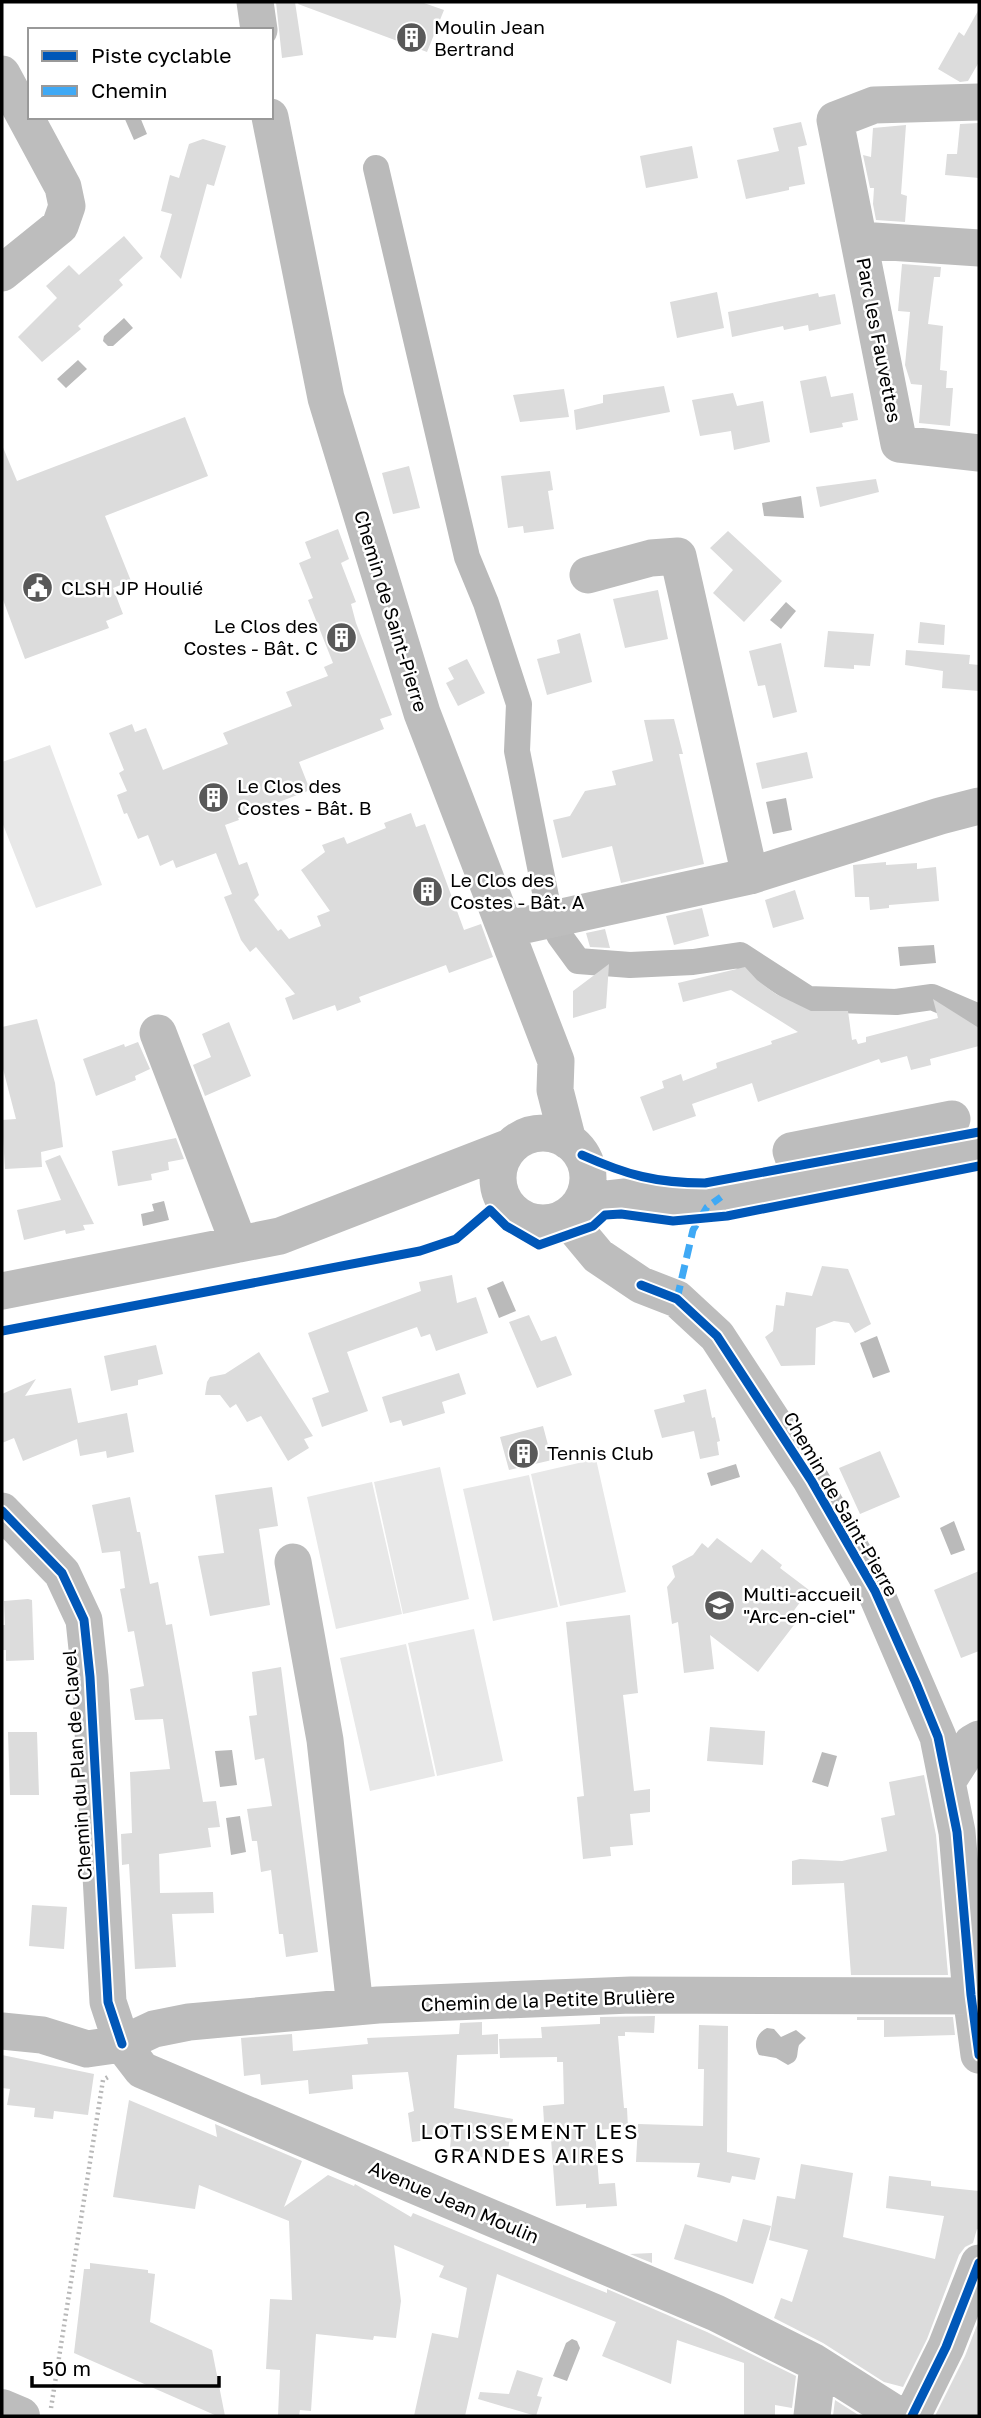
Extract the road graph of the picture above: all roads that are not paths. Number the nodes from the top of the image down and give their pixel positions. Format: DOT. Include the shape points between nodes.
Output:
graph roads {
  1 [pos="255,2"];
  2 [pos="259,28"];
  3 [pos="2,74"];
  4 [pos="979,102"];
  5 [pos="270,119"];
  6 [pos="859,240"];
  7 [pos="979,248"];
  8 [pos="2,272"];
  9 [pos="979,453"];
  10 [pos="588,576"];
  11 [pos="979,806"];
  12 [pos="750,876"];
  13 [pos="507,929"];
  14 [pos="158,1033"];
  15 [pos="555,1090"];
  16 [pos="952,1119"];
  17 [pos="568,1141"];
  18 [pos="516,1143"];
  19 [pos="979,1148"];
  20 [pos="426,1179"];
  21 [pos="802,1183"];
  22 [pos="581,1195"];
  23 [pos="520,1214"];
  24 [pos="239,1244"];
  25 [pos="641,1285"];
  26 [pos="2,1291"];
  27 [pos="2,1511"];
  28 [pos="293,1562"];
  29 [pos="979,1715"];
  30 [pos="938,1738"];
  31 [pos="979,1739"];
  32 [pos="947,1782"];
  33 [pos="975,1995"];
  34 [pos="355,2007"];
  35 [pos="2,2031"];
  36 [pos="979,2055"];
  37 [pos="117,2059"];
  38 [pos="979,2263"];
  39 [pos="818,2365"];
  40 [pos="2,2408"];
  41 [pos="21,2416"];
  42 [pos="812,2416"];
  43 [pos="899,2416"];
  44 [pos="912,2416"];
  1 -- 2 [label="street"];
  3 -- 8 [label="street" via="62,187 67,206 60,226"];
  4 -- 6 [label="street, Parc les Fauvettes" via="874,105 835,120"];
  5 -- 13 [label="street, Chemin de Saint-Pierre" via="326,398 422,713"];
  6 -- 7 [label="street, Parc les Fauvettes"];
  6 -- 9 [label="street, Parc les Fauvettes" via="899,444"];
  10 -- 12 [label="street" via="678,555"];
  11 -- 12 [label="street"];
  12 -- 13 [label="street"];
  13 -- 15 [label="street, Chemin de Saint-Pierre" via="556,1061"];
  14 -- 24 [label="street"];
  15 -- 17 [label="street, Chemin de Saint-Pierre"];
  15 -- 18 [label="street" via="546,1111"];
  16 -- 21 [label="street" via="791,1151"];
  17 -- 18 [label="street" via="537,1133"];
  17 -- 22 [label="street" via="582,1155"];
  18 -- 20 [label="street"];
  18 -- 23 [label="street" via="501,1161 498,1177 500,1193"];
  19 -- 21 [label="street"];
  20 -- 23 [label="street, Chemin de Saint-Pierre" via="485,1193"];
  20 -- 24 [label="street" via="280,1237"];
  21 -- 22 [label="street" via="704,1201"];
  22 -- 23 [label="street" via="555,1221"];
  22 -- 25 [label="street, Chemin de Saint-Pierre" via="578,1232 598,1256"];
  23 -- 25 [label="street, Chemin de Saint-Pierre" via="593,1271 617,1282"];
  24 -- 26 [label="street"];
  25 -- 30 [label="street, Chemin de Saint-Pierre" via="677,1299 718,1336 804,1469 875,1591"];
  27 -- 37 [label="street, Chemin du Plan de Clavel" via="62,1573 84,1620 108,2002"];
  28 -- 34 [label="street" via="324,1740"];
  29 -- 30 [label="street"];
  30 -- 32 [label="street, Chemin de Saint-Pierre"];
  31 -- 32 [label="street"];
  32 -- 33 [label="street, Chemin de Saint-Pierre"];
  33 -- 34 [label="street, Chemin de la Petite Brulière" via="631,1995"];
  33 -- 36 [label="street, Chemin de Saint-Pierre"];
  34 -- 37 [label="street, Chemin de la Petite Brulière" via="154,2029"];
  35 -- 37 [label="street" via="42,2035"];
  37 -- 39 [label="street, Avenue Jean Moulin" via="716,2313"];
  38 -- 44 [label="street"];
  39 -- 42 [label="street"];
  39 -- 43 [label="street, Avenue Jean Moulin"];
  40 -- 41 [label="main road"];
}
